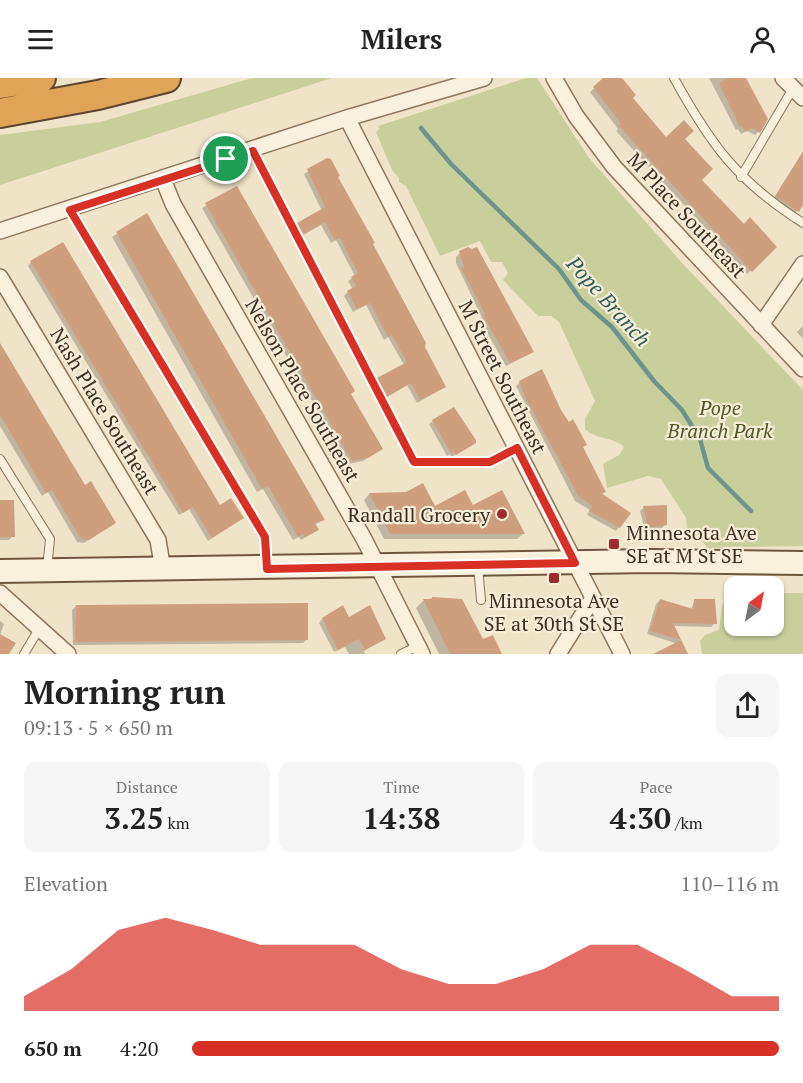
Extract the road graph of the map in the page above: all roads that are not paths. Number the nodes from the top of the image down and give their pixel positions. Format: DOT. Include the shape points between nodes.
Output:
graph roads {
  1 [pos="41,78"];
  2 [pos="166,78"];
  3 [pos="484,78"];
  4 [pos="554,78"];
  5 [pos="674,78"];
  6 [pos="0,84"];
  7 [pos="793,88"];
  8 [pos="0,113"];
  9 [pos="347,118"];
  10 [pos="253,151"];
  11 [pos="741,177"];
  12 [pos="163,179"];
  13 [pos="70,210"];
  14 [pos="803,223"];
  15 [pos="0,231"];
  16 [pos="801,271"];
  17 [pos="0,277"];
  18 [pos="761,325"];
  19 [pos="803,369"];
  20 [pos="517,448"];
  21 [pos="0,459"];
  22 [pos="575,563"];
  23 [pos="803,563"];
  24 [pos="478,565"];
  25 [pos="379,566"];
  26 [pos="267,569"];
  27 [pos="163,570"];
  28 [pos="0,571"];
  29 [pos="47,571"];
  30 [pos="0,593"];
  31 [pos="593,598"];
  32 [pos="481,600"];
  33 [pos="39,629"];
  34 [pos="420,650"];
  35 [pos="24,654"];
  36 [pos="68,654"];
  37 [pos="401,654"];
  38 [pos="558,654"];
  39 [pos="622,654"];
  1 -- 6 [label="highway"];
  2 -- 8 [label="highway"];
  3 -- 9 [label="street"];
  4 -- 18 [label="street, M Place Southeast" via="614,167"];
  5 -- 11 [label="lane" via="700,125"];
  7 -- 11 [label="lane"];
  9 -- 10 [label="street"];
  9 -- 20 [label="street, M Street Southeast"];
  10 -- 12 [label="street"];
  10 -- 20 [label="lane" via="414,462 490,462"];
  11 -- 14 [label="lane"];
  12 -- 13 [label="street"];
  12 -- 25 [label="street, Nelson Place Southeast" via="173,204"];
  13 -- 15 [label="street"];
  13 -- 26 [label="lane" via="265,537"];
  16 -- 18 [label="street"];
  17 -- 27 [label="street, Nash Place Southeast" via="158,540"];
  18 -- 19 [label="street, M Place Southeast"];
  20 -- 22 [label="street, M Street Southeast"];
  21 -- 29 [label="lane" via="50,539"];
  22 -- 23 [label="main road"];
  22 -- 24 [label="main road"];
  22 -- 31 [label="street, M Street Southeast"];
  24 -- 25 [label="main road"];
  24 -- 32 [label="lane"];
  25 -- 26 [label="main road"];
  25 -- 34 [label="street, Nelson Place Southeast"];
  26 -- 27 [label="main road"];
  27 -- 29 [label="main road"];
  28 -- 29 [label="main road"];
  30 -- 33 [label="street"];
  31 -- 38 [label="street"];
  31 -- 39 [label="street, M Street Southeast"];
  33 -- 35 [label="lane"];
  33 -- 36 [label="street"];
  34 -- 37 [label="lane"];
}
